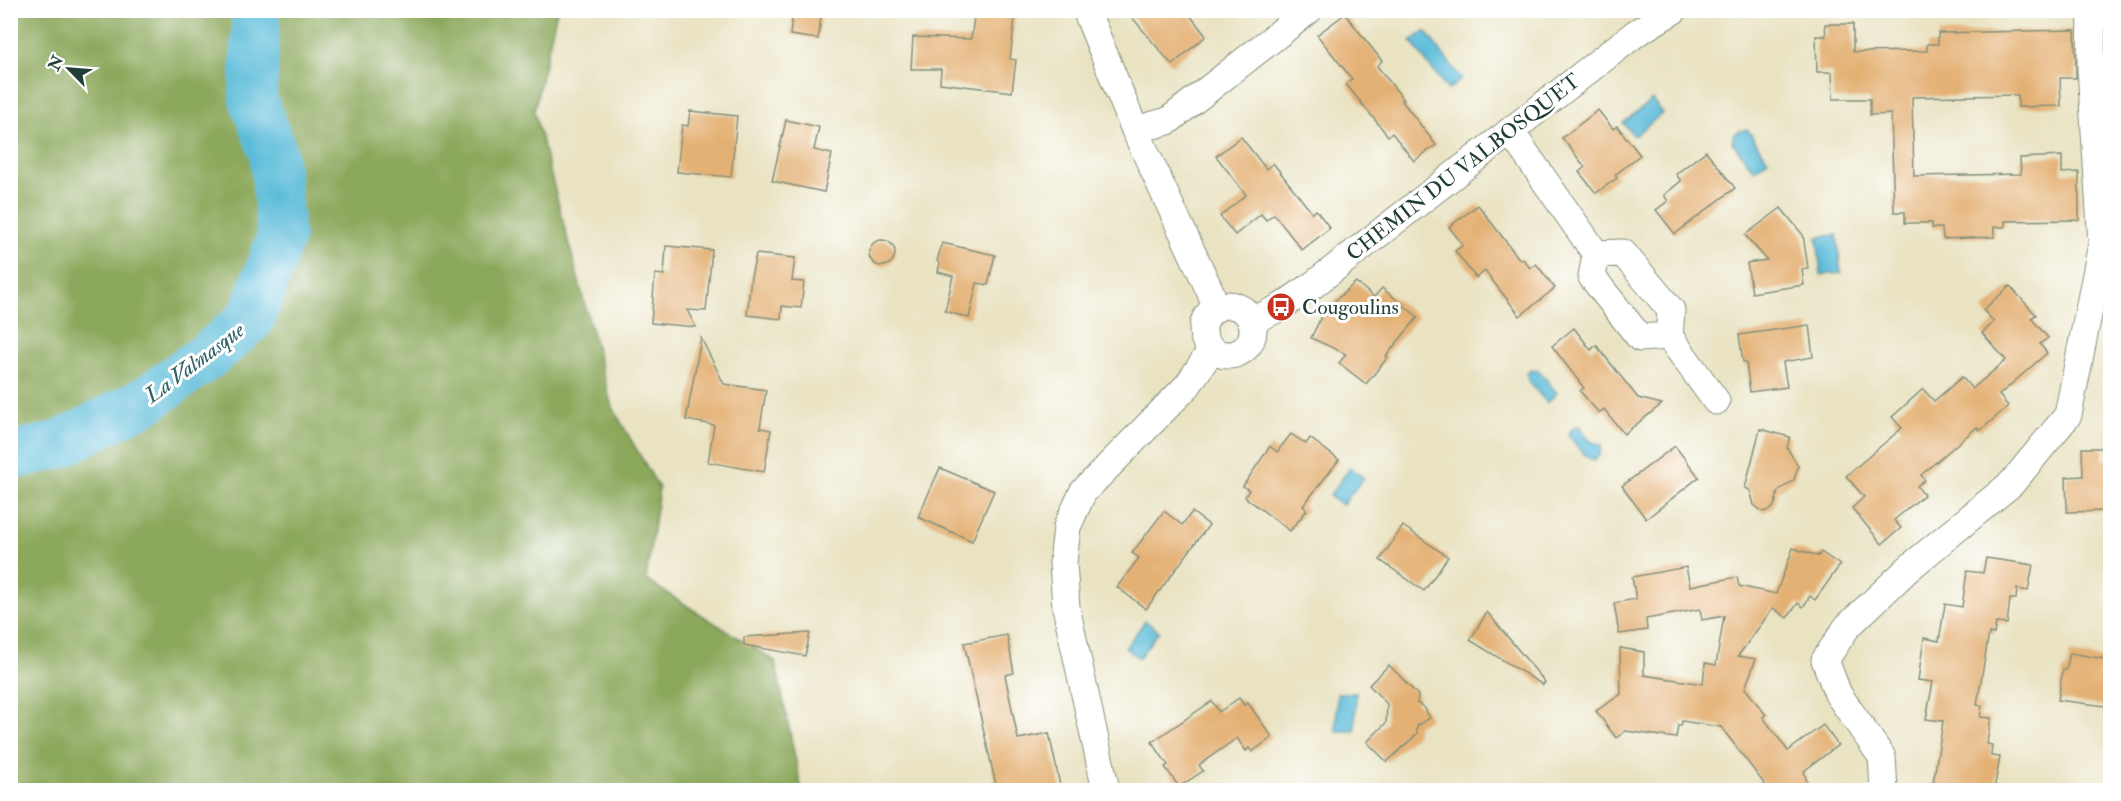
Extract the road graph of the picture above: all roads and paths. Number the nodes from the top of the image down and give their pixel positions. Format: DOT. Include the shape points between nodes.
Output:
graph roads {
  1 [pos="1086,10"];
  2 [pos="1309,10"];
  3 [pos="1674,10"];
  4 [pos="2092,10"];
  5 [pos="1134,130"];
  6 [pos="1510,131"];
  7 [pos="1596,254"];
  8 [pos="1216,308"];
  9 [pos="1252,321"];
  10 [pos="1669,336"];
  11 [pos="1212,350"];
  12 [pos="1716,401"];
  13 [pos="1106,790"];
  14 [pos="1884,790"];
  1 -- 5 [label="street"];
  2 -- 5 [label="street" via="1168,121"];
  3 -- 6 [label="street, CHEMIN DU VALBOSQUET" via="1636,33"];
  4 -- 14 [label="street" via="2091,68 2102,244 2068,415 2012,483 1855,619 1825,660 1838,694 1882,757"];
  5 -- 8 [label="street"];
  6 -- 7 [label="street"];
  6 -- 9 [label="street, CHEMIN DU VALBOSQUET" via="1313,285 1281,308"];
  7 -- 10 [label="street" via="1623,253 1671,310"];
  7 -- 10 [label="street" via="1592,277 1640,338"];
  8 -- 9 [label="street" via="1241,308"];
  8 -- 11 [label="street" via="1209,313 1203,328"];
  9 -- 11 [label="street" via="1252,338 1242,351 1227,356"];
  10 -- 12 [label="street"];
  11 -- 13 [label="street" via="1188,386 1083,492 1067,527 1063,563 1066,607"];
}
